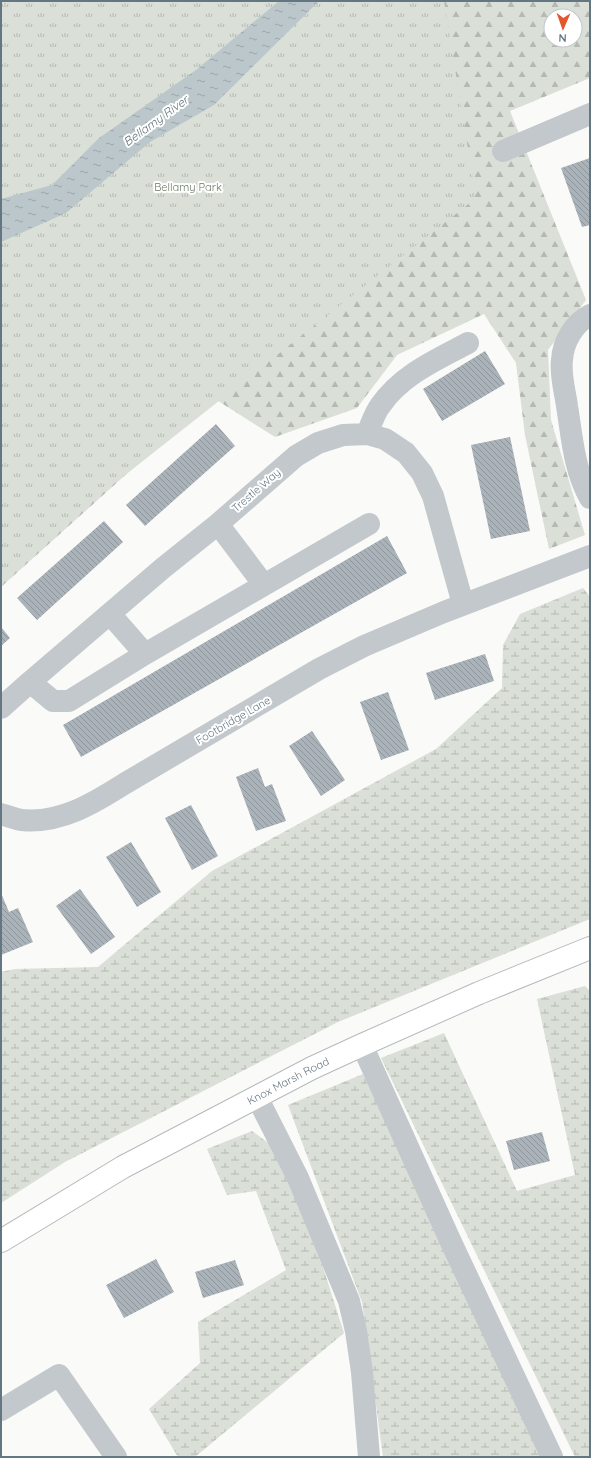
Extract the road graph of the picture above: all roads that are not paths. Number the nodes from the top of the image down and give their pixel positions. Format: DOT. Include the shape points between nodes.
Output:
graph roads {
  1 [pos="590,114"];
  2 [pos="503,152"];
  3 [pos="590,315"];
  4 [pos="468,343"];
  5 [pos="367,434"];
  6 [pos="590,498"];
  7 [pos="218,524"];
  8 [pos="369,524"];
  9 [pos="590,556"];
  10 [pos="264,585"];
  11 [pos="463,604"];
  12 [pos="110,614"];
  13 [pos="145,654"];
  14 [pos="30,682"];
  15 [pos="1,708"];
  16 [pos="1,814"];
  17 [pos="590,948"];
  18 [pos="362,1044"];
  19 [pos="257,1097"];
  20 [pos="1,1241"];
  21 [pos="1,1410"];
  22 [pos="116,1457"];
  23 [pos="369,1457"];
  24 [pos="552,1457"];
  1 -- 2 [label="street"];
  3 -- 6 [label="street" via="569,334 562,360 576,461"];
  4 -- 5 [label="street" via="404,379 379,407"];
  5 -- 7 [label="street, Trestle Way" via="343,435 307,449 277,471"];
  5 -- 11 [label="street, Trestle Way" via="385,439 406,453 422,473 433,496"];
  7 -- 10 [label="street"];
  7 -- 12 [label="street, Trestle Way"];
  8 -- 10 [label="street"];
  9 -- 11 [label="street, Footbridge Lane"];
  10 -- 13 [label="street"];
  11 -- 16 [label="street, Footbridge Lane" via="364,646 319,669 93,803 71,813 44,820 22,820"];
  12 -- 13 [label="street"];
  12 -- 14 [label="street, Trestle Way"];
  13 -- 14 [label="street" via="69,701 53,701"];
  14 -- 15 [label="street, Trestle Way"];
  17 -- 18 [label="main road, Knox Marsh Road"];
  18 -- 19 [label="main road, Knox Marsh Road"];
  18 -- 24 [label="street"];
  19 -- 20 [label="main road, Knox Marsh Road" via="123,1167"];
  19 -- 23 [label="street" via="298,1178 349,1301 362,1372"];
  21 -- 22 [label="street" via="59,1375"];
}
